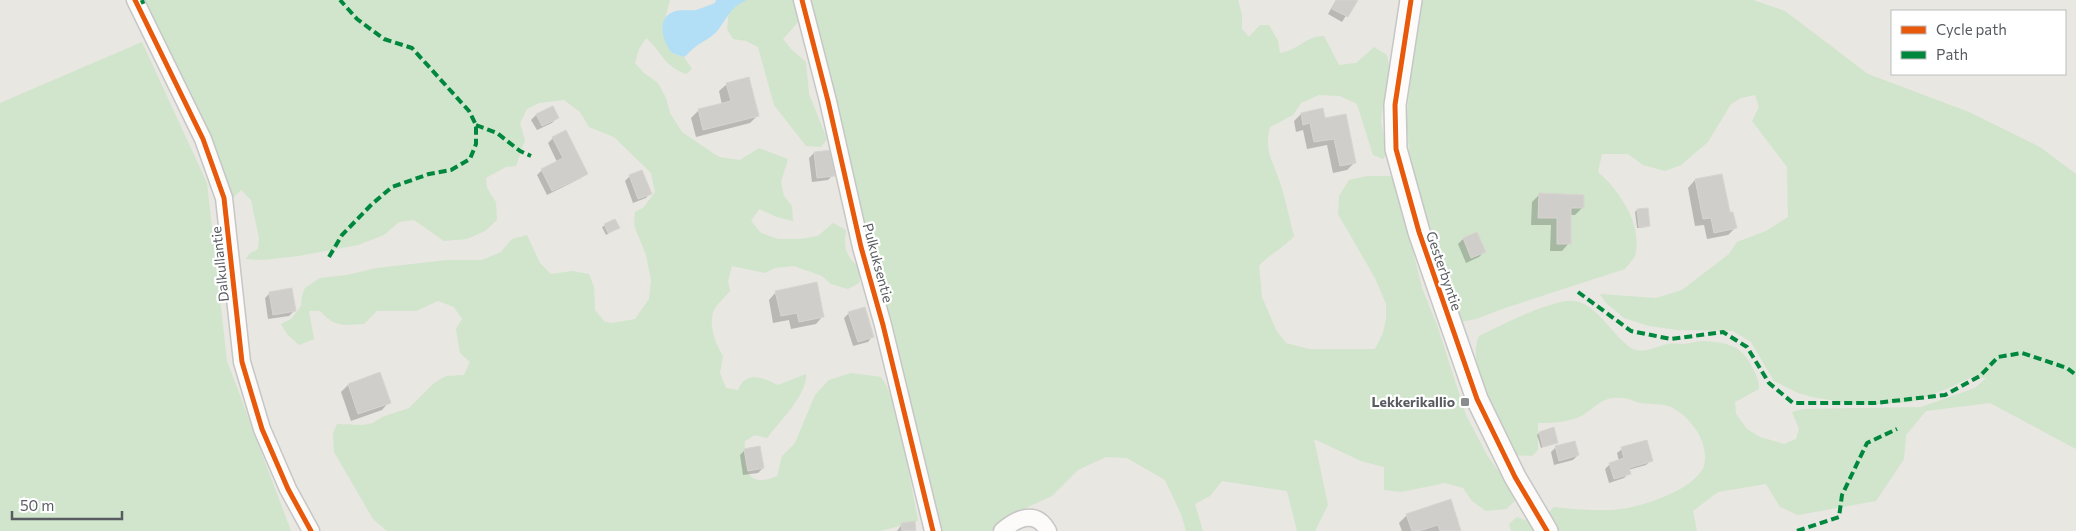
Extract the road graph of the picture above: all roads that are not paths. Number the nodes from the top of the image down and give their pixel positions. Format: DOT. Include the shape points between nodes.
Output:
graph roads {
  1 [pos="136,0"];
  2 [pos="802,0"];
  3 [pos="1411,0"];
  4 [pos="311,531"];
  5 [pos="933,531"];
  6 [pos="1002,531"];
  7 [pos="1048,531"];
  8 [pos="1547,531"];
  1 -- 4 [label="street, Dalkullantie" via="203,139 224,198 242,362 262,429 288,489"];
  2 -- 5 [label="street, Pulkuksentie"];
  3 -- 8 [label="street, Gesterbyntie" via="1395,105 1399,157 1419,232 1477,399 1515,477"];
  6 -- 7 [label="street" via="1014,521 1026,518 1038,520"];
}
